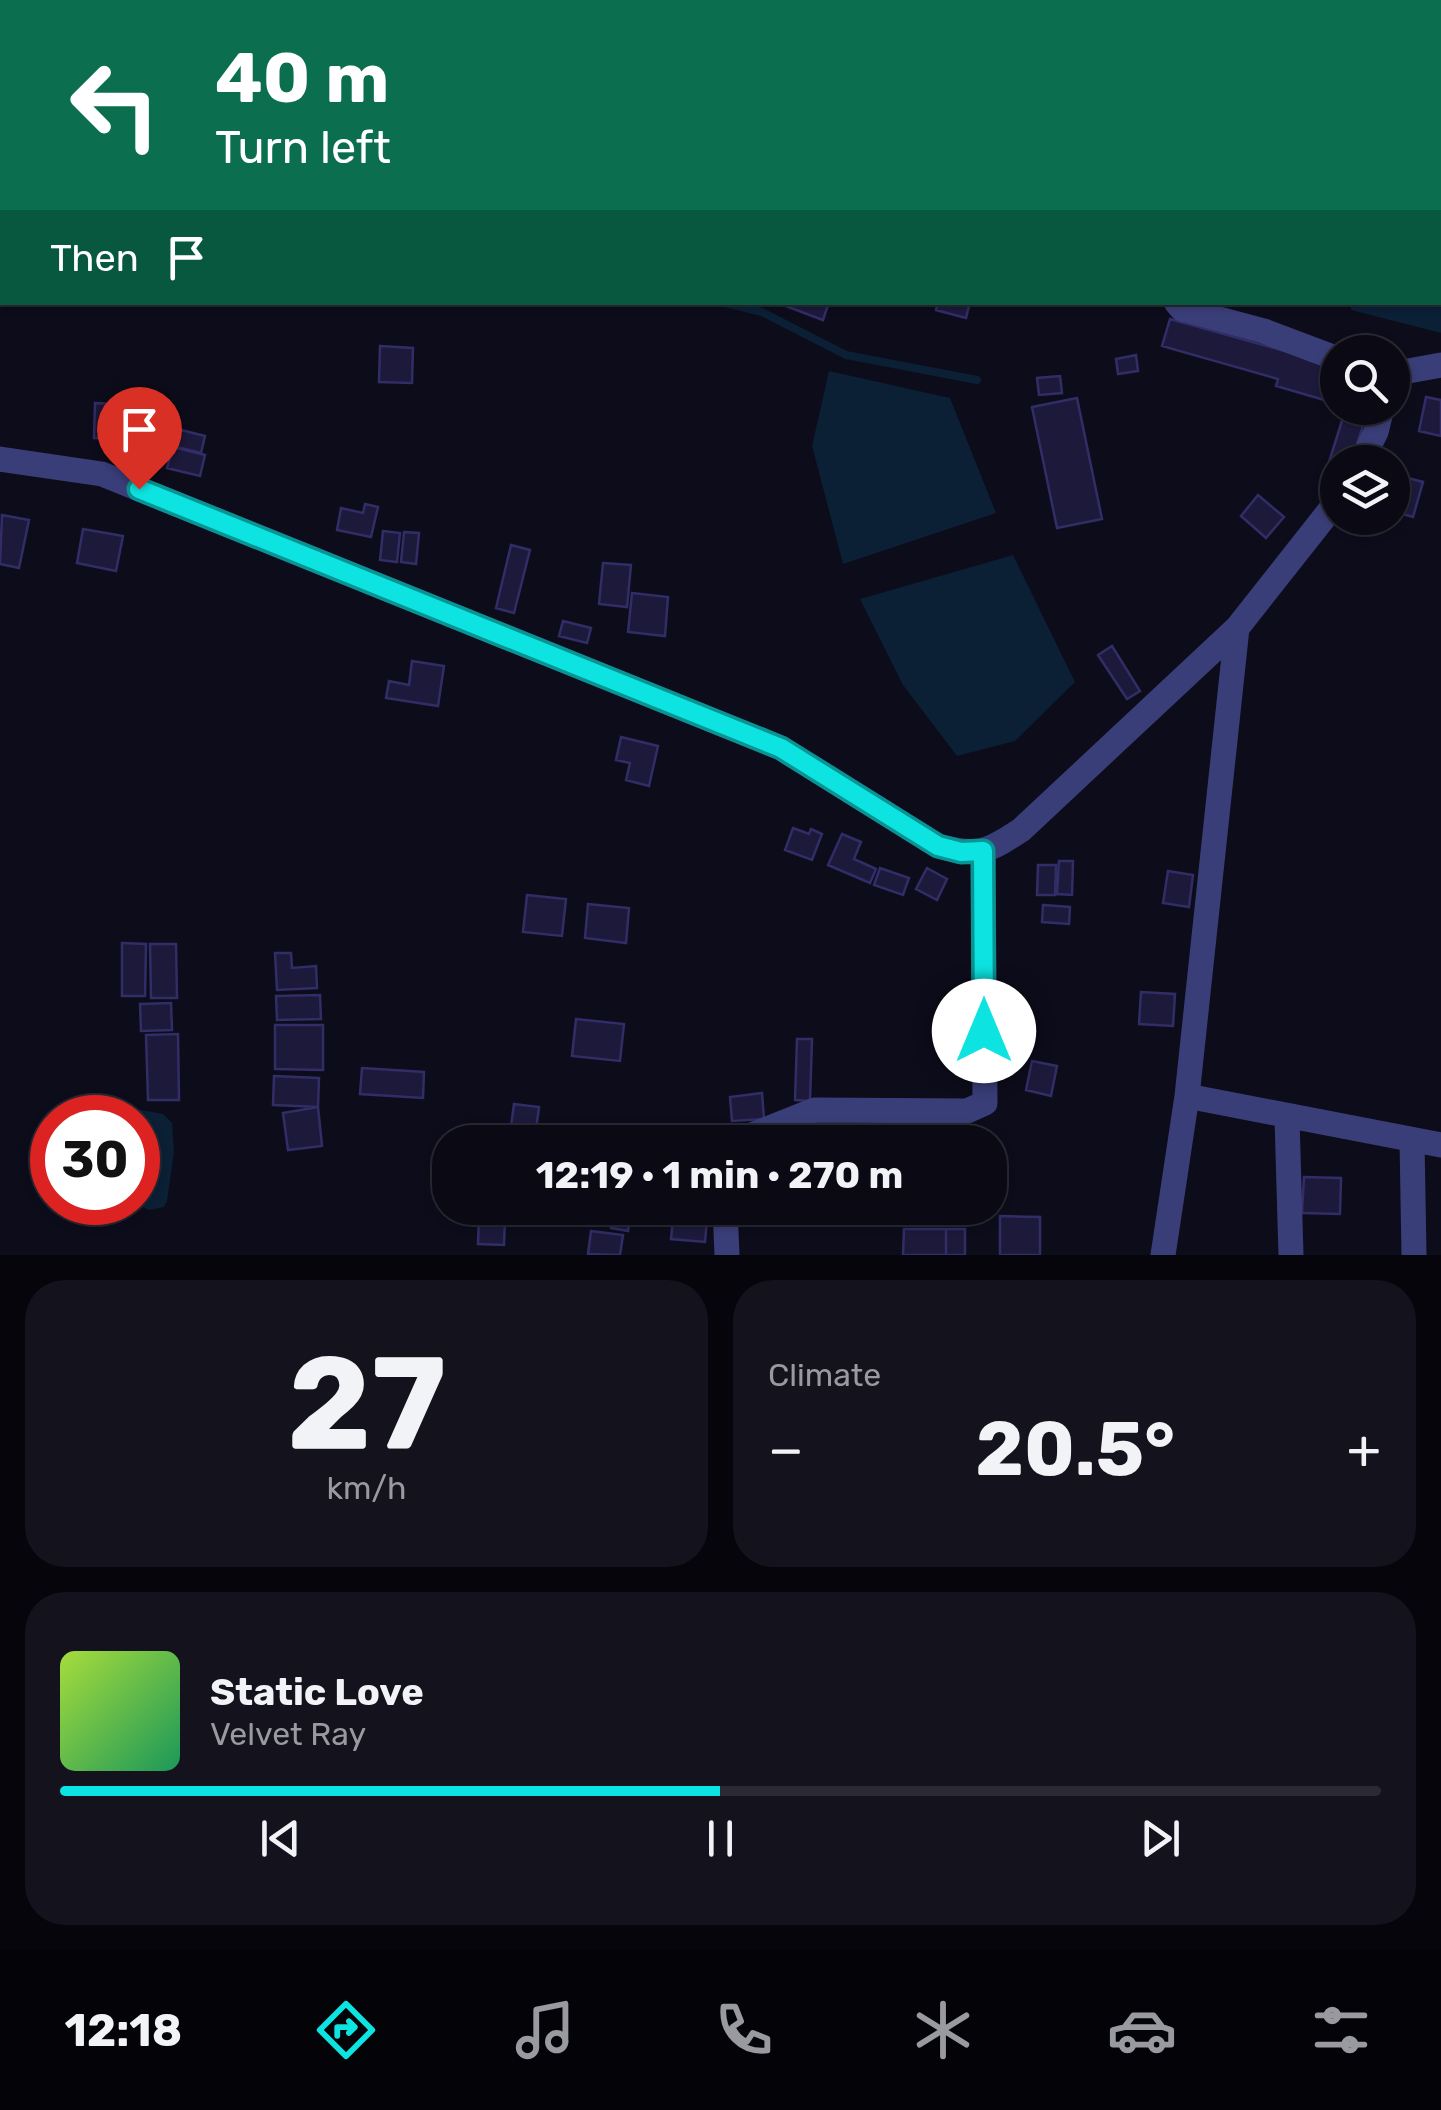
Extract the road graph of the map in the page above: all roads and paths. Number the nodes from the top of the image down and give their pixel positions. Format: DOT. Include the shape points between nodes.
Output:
graph roads {
  1 [pos="1179,305"];
  2 [pos="1320,352"];
  3 [pos="1441,365"];
  4 [pos="1410,371"];
  5 [pos="0,458"];
  6 [pos="1320,523"];
  7 [pos="1237,628"];
  8 [pos="983,851"];
  9 [pos="1186,1096"];
  10 [pos="1288,1118"];
  11 [pos="777,1125"];
  12 [pos="1412,1141"];
  13 [pos="1441,1145"];
  14 [pos="725,1225"];
  15 [pos="726,1255"];
  16 [pos="1162,1255"];
  17 [pos="1291,1255"];
  18 [pos="1414,1255"];
  1 -- 2 [label="street"];
  3 -- 4 [label="street"];
  5 -- 8 [label="street" via="120,481 781,748 938,846"];
  6 -- 7 [label="street"];
  7 -- 8 [label="street" via="1021,830"];
  7 -- 9 [label="street"];
  8 -- 11 [label="street" via="984,1103 967,1112 815,1110"];
  9 -- 10 [label="street"];
  9 -- 16 [label="street"];
  10 -- 12 [label="street"];
  10 -- 17 [label="street"];
  12 -- 13 [label="street"];
  12 -- 18 [label="street"];
  14 -- 15 [label="street"];
}
